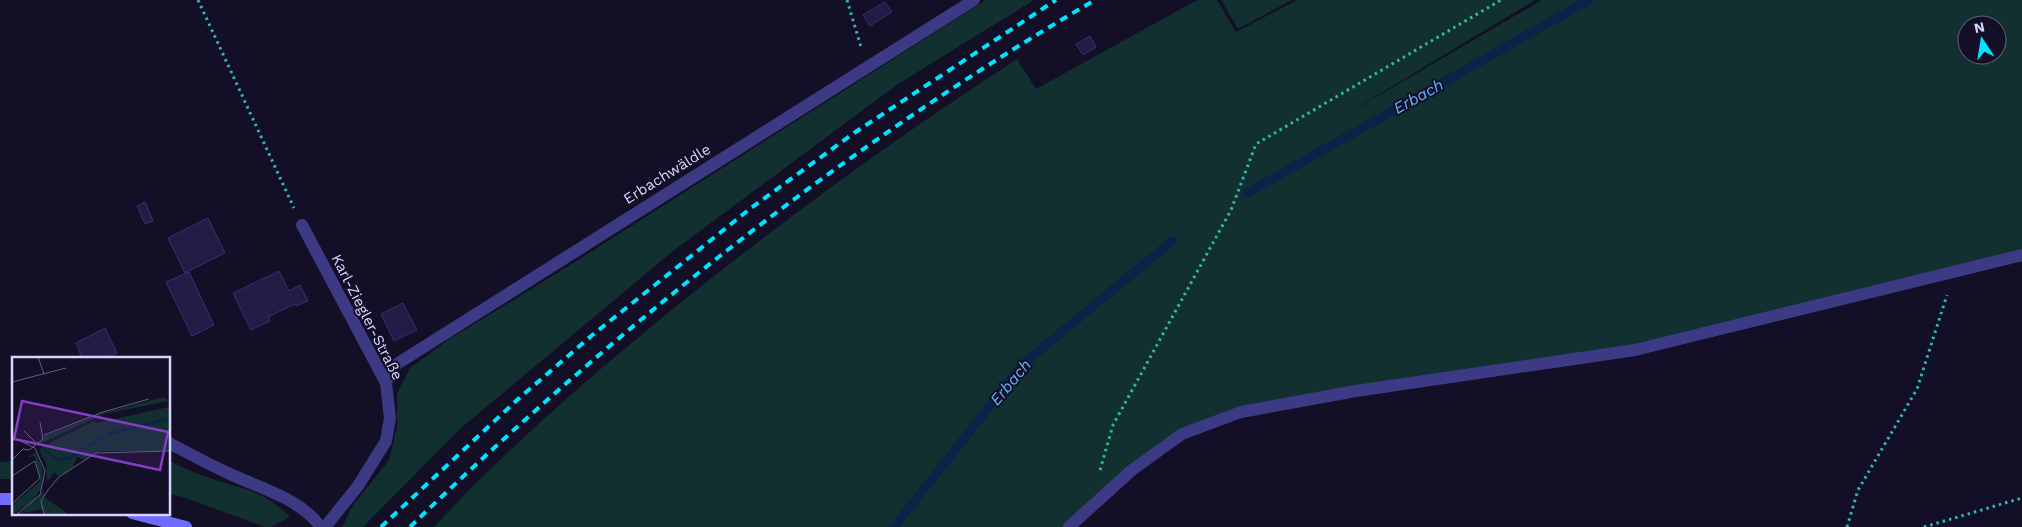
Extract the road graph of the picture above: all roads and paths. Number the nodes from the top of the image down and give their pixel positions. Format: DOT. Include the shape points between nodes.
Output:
graph roads {
  1 [pos="198,0"];
  2 [pos="847,0"];
  3 [pos="974,0"];
  4 [pos="1501,0"];
  5 [pos="867,67"];
  6 [pos="302,225"];
  7 [pos="2022,255"];
  8 [pos="1955,271"];
  9 [pos="386,383"];
  10 [pos="170,444"];
  11 [pos="2022,498"];
  12 [pos="1090,507"];
  13 [pos="136,514"];
  14 [pos="186,527"];
  15 [pos="323,527"];
  16 [pos="1069,527"];
  17 [pos="1847,527"];
  18 [pos="1924,527"];
  1 -- 6 [label="path"];
  2 -- 5 [label="path"];
  3 -- 5 [label="street, Erbachwäldle"];
  4 -- 12 [label="path" via="1256,144 1231,210 1113,425"];
  5 -- 9 [label="street, Erbachwäldle" via="392,367"];
  6 -- 9 [label="street, Karl-Ziegler-Straße"];
  7 -- 8 [label="street"];
  8 -- 12 [label="street" via="1635,350 1356,391 1241,412 1182,434 1132,470"];
  8 -- 17 [label="path" via="1917,389 1858,490"];
  9 -- 15 [label="street, Karl-Ziegler-Straße" via="390,418 386,441 358,486"];
  10 -- 15 [label="street, Karl-Ziegler-Straße" via="229,474 288,498"];
  11 -- 18 [label="path"];
  12 -- 16 [label="street"];
  13 -- 14 [label="street"];
}
